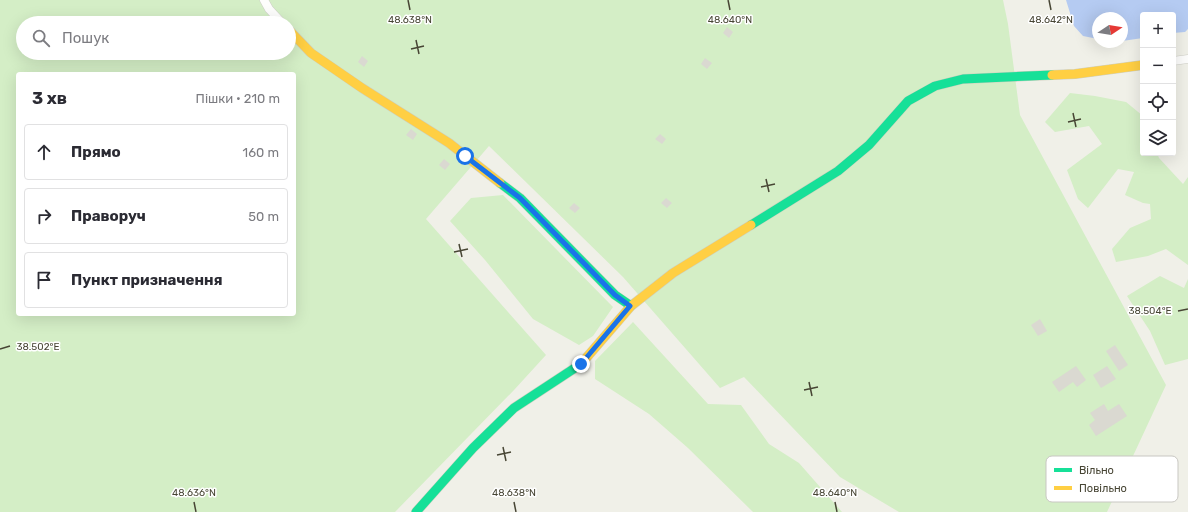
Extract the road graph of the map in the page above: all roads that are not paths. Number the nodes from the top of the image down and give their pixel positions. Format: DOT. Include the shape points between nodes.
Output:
graph roads {
  1 [pos="264,0"];
  2 [pos="276,16"];
  3 [pos="296,37"];
  4 [pos="1188,59"];
  5 [pos="1176,61"];
  6 [pos="1140,65"];
  7 [pos="630,306"];
  8 [pos="416,512"];
  1 -- 2 [label="street"];
  3 -- 7 [label="street" via="311,52 449,143 520,198 615,295"];
  4 -- 5 [label="street"];
  6 -- 7 [label="street" via="1075,74 963,79 935,86 908,101 869,145 838,171 673,274"];
  7 -- 8 [label="street" via="581,364 514,408 473,448"];
}
